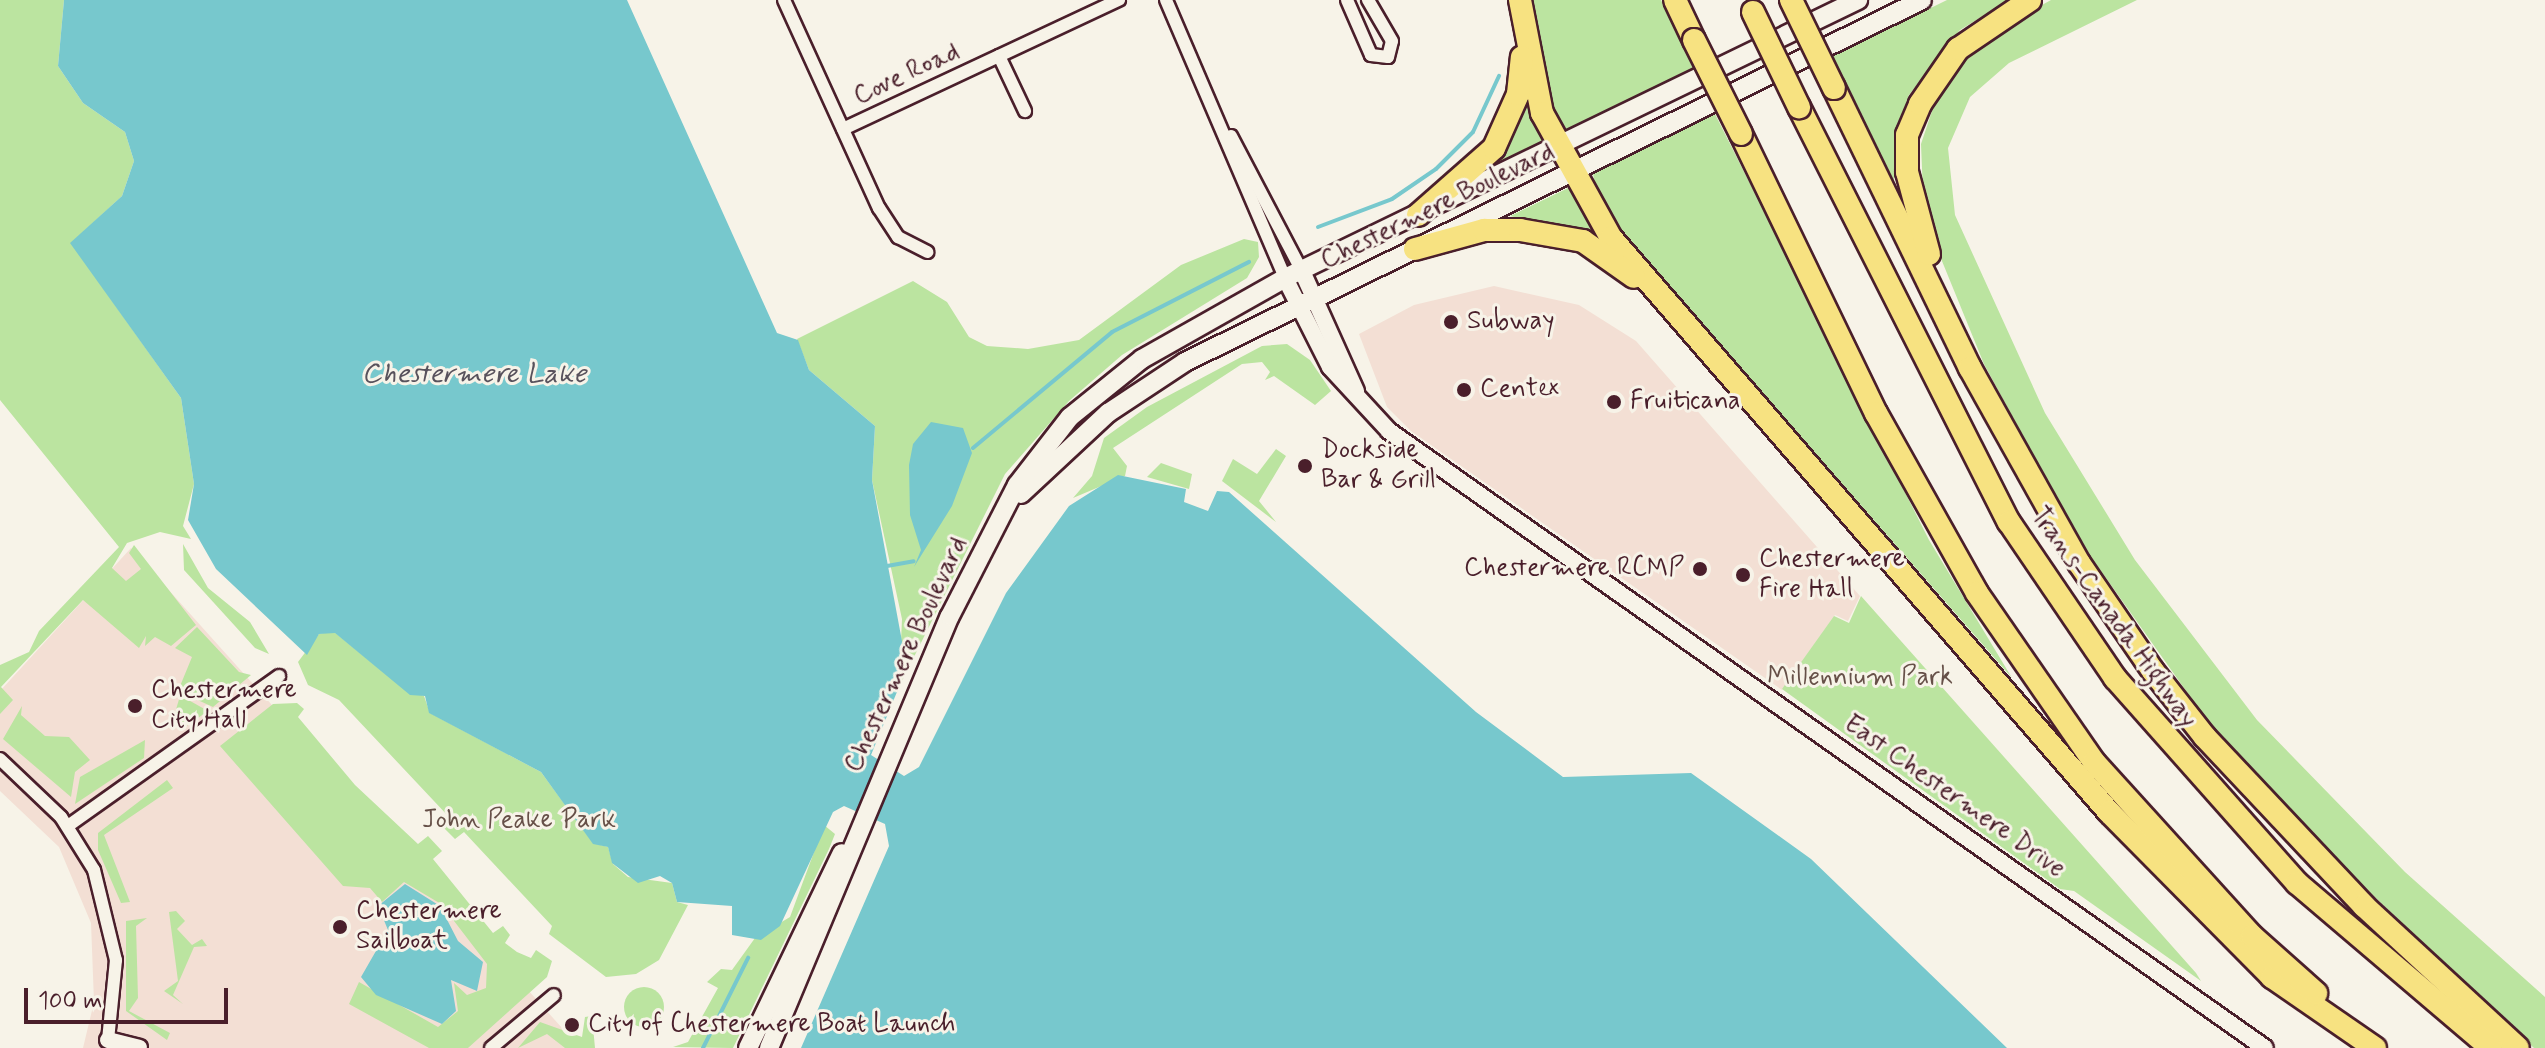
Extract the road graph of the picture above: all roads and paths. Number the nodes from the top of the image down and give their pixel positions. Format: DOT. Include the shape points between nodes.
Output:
graph roads {
  1 [pos="784,0"];
  2 [pos="1119,0"];
  3 [pos="1166,0"];
  4 [pos="1347,0"];
  5 [pos="1368,0"];
  6 [pos="1520,0"];
  7 [pos="1675,0"];
  8 [pos="1791,0"];
  9 [pos="1858,0"];
  10 [pos="1912,0"];
  11 [pos="1922,0"];
  12 [pos="2030,0"];
  13 [pos="1750,6"];
  14 [pos="1876,22"];
  15 [pos="1523,28"];
  16 [pos="999,56"];
  17 [pos="1025,111"];
  18 [pos="1225,128"];
  19 [pos="843,129"];
  20 [pos="1561,146"];
  21 [pos="1575,170"];
  22 [pos="1418,215"];
  23 [pos="1415,249"];
  24 [pos="927,252"];
  25 [pos="1293,275"];
  26 [pos="1664,298"];
  27 [pos="1306,301"];
  28 [pos="1970,368"];
  29 [pos="1008,507"];
  30 [pos="279,676"];
  31 [pos="0,759"];
  32 [pos="68,826"];
  33 [pos="858,827"];
  34 [pos="554,995"];
  35 [pos="110,1045"];
  36 [pos="139,1048"];
  37 [pos="491,1048"];
  38 [pos="748,1048"];
  39 [pos="769,1048"];
  40 [pos="2265,1048"];
  41 [pos="2376,1048"];
  42 [pos="2491,1048"];
  43 [pos="2518,1048"];
  1 -- 19 [label="street, Cove Road"];
  2 -- 16 [label="street, Cove Road"];
  3 -- 18 [label="street"];
  4 -- 5 [label="street" via="1371,55 1388,57 1392,41"];
  6 -- 15 [label="highway"];
  7 -- 41 [label="highway, bridge" via="1876,413 1977,593 2094,762 2152,829 2252,936"];
  8 -- 28 [label="highway, bridge"];
  9 -- 20 [label="main road, Chestermere Boulevard"];
  10 -- 14 [label="main road"];
  11 -- 14 [label="main road, Chestermere Boulevard"];
  12 -- 28 [label="highway" via="1958,49 1907,135 1914,214"];
  13 -- 42 [label="highway, Trans-Canada Highway, bridge" via="2009,522 2115,678 2297,883"];
  14 -- 21 [label="main road, Chestermere Boulevard"];
  15 -- 20 [label="highway" via="1542,113"];
  15 -- 22 [label="highway" via="1518,94 1503,132 1463,183"];
  16 -- 17 [label="street"];
  16 -- 19 [label="street, Cove Road"];
  18 -- 25 [label="street" via="1238,178"];
  18 -- 25 [label="street" via="1252,165"];
  19 -- 24 [label="street" via="898,237"];
  20 -- 21 [label="highway"];
  20 -- 22 [label="main road, Chestermere Boulevard"];
  21 -- 23 [label="main road, Chestermere Boulevard"];
  21 -- 26 [label="highway" via="1599,221"];
  22 -- 25 [label="main road, Chestermere Boulevard"];
  23 -- 26 [label="highway" via="1484,230 1583,241"];
  23 -- 27 [label="main road, Chestermere Boulevard"];
  25 -- 27 [label="street, East Chestermere Drive"];
  25 -- 29 [label="main road, Chestermere Boulevard" via="1176,338 1092,396 1029,466"];
  26 -- 41 [label="highway" via="2109,812 2272,977"];
  27 -- 29 [label="main road, Chestermere Boulevard" via="1144,388 1062,451"];
  27 -- 40 [label="street, East Chestermere Drive" via="1330,367 1389,431"];
  28 -- 43 [label="highway" via="2079,563 2205,737 2364,906"];
  29 -- 33 [label="main road, Chestermere Boulevard"];
  30 -- 32 [label="street"];
  31 -- 32 [label="street"];
  32 -- 35 [label="street" via="107,906 116,960"];
  33 -- 38 [label="main road, Chestermere Boulevard"];
  33 -- 39 [label="main road, Chestermere Boulevard"];
  34 -- 37 [label="street"];
  35 -- 36 [label="street"];
}
